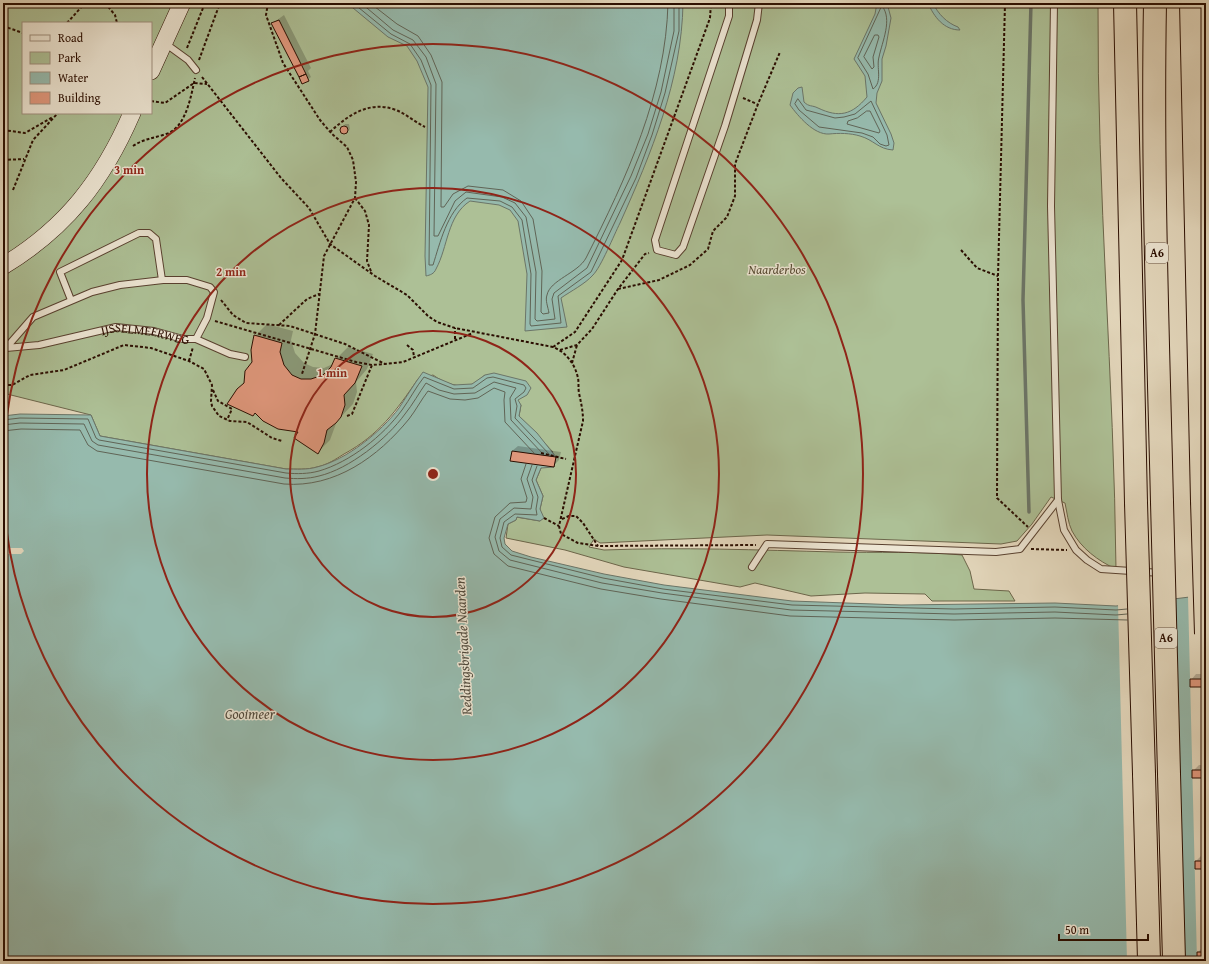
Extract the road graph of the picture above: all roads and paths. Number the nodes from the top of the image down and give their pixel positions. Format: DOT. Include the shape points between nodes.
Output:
graph roads {
  1 [pos="85,3"];
  2 [pos="106,3"];
  3 [pos="182,3"];
  4 [pos="205,3"];
  5 [pos="220,3"];
  6 [pos="268,3"];
  7 [pos="711,3"];
  8 [pos="729,3"];
  9 [pos="759,3"];
  10 [pos="1005,3"];
  11 [pos="1054,3"];
  12 [pos="1125,3"];
  13 [pos="1155,3"];
  14 [pos="1190,3"];
  15 [pos="68,22"];
  16 [pos="117,22"];
  17 [pos="3,26"];
  18 [pos="22,33"];
  19 [pos="164,42"];
  20 [pos="780,52"];
  21 [pos="152,69"];
  22 [pos="196,70"];
  23 [pos="194,83"];
  24 [pos="207,84"];
  25 [pos="734,95"];
  26 [pos="152,101"];
  27 [pos="758,104"];
  28 [pos="57,114"];
  29 [pos="132,114"];
  30 [pos="425,127"];
  31 [pos="3,130"];
  32 [pos="330,132"];
  33 [pos="129,151"];
  34 [pos="24,159"];
  35 [pos="3,160"];
  36 [pos="13,190"];
  37 [pos="355,198"];
  38 [pos="330,244"];
  39 [pos="658,250"];
  40 [pos="961,250"];
  41 [pos="3,266"];
  42 [pos="372,274"];
  43 [pos="998,276"];
  44 [pos="162,280"];
  45 [pos="618,289"];
  46 [pos="214,292"];
  47 [pos="320,294"];
  48 [pos="71,300"];
  49 [pos="207,318"];
  50 [pos="279,325"];
  51 [pos="455,328"];
  52 [pos="474,332"];
  53 [pos="315,334"];
  54 [pos="196,339"];
  55 [pos="455,340"];
  56 [pos="407,345"];
  57 [pos="578,346"];
  58 [pos="5,348"];
  59 [pos="553,348"];
  60 [pos="310,349"];
  61 [pos="560,350"];
  62 [pos="245,357"];
  63 [pos="414,357"];
  64 [pos="189,361"];
  65 [pos="572,363"];
  66 [pos="385,364"];
  67 [pos="372,365"];
  68 [pos="302,374"];
  69 [pos="3,385"];
  70 [pos="213,389"];
  71 [pos="347,416"];
  72 [pos="227,420"];
  73 [pos="282,441"];
  74 [pos="541,453"];
  75 [pos="566,459"];
  76 [pos="1058,500"];
  77 [pos="544,518"];
  78 [pos="562,519"];
  79 [pos="559,526"];
  80 [pos="1033,532"];
  81 [pos="767,544"];
  82 [pos="598,546"];
  83 [pos="1020,548"];
  84 [pos="1076,550"];
  85 [pos="752,567"];
  86 [pos="1167,573"];
  87 [pos="1206,634"];
  88 [pos="1149,961"];
  89 [pos="1174,961"];
  1 -- 15 [label="path"];
  2 -- 16 [label="path"];
  3 -- 19 [label="main road"];
  4 -- 22 [label="path" via="186,53"];
  5 -- 22 [label="path"];
  6 -- 32 [label="path" via="266,15 283,63"];
  7 -- 59 [label="path" via="710,18 622,260 576,332"];
  8 -- 39 [label="lane" via="729,16 655,240"];
  9 -- 25 [label="lane" via="757,20"];
  10 -- 43 [label="path"];
  11 -- 76 [label="lane" via="1051,206"];
  12 -- 88 [label="highway, A6, bridge"];
  13 -- 89 [label="highway, A6, bridge" via="1157,283"];
  14 -- 87 [label="highway, bridge"];
  17 -- 18 [label="path"];
  19 -- 21 [label="main road"];
  19 -- 22 [label="lane" via="188,60"];
  20 -- 27 [label="path"];
  22 -- 23 [label="path"];
  22 -- 24 [label="path"];
  23 -- 24 [label="path"];
  23 -- 26 [label="path" via="165,103"];
  23 -- 33 [label="path" via="177,128 141,141"];
  24 -- 38 [label="path" via="281,178 309,208"];
  25 -- 27 [label="path"];
  25 -- 39 [label="lane" via="683,247 676,255"];
  27 -- 45 [label="path" via="736,164 735,196 727,217 713,231 708,249 690,265 659,280"];
  28 -- 31 [label="path" via="24,133"];
  28 -- 34 [label="path" via="33,140"];
  29 -- 41 [label="main road" via="104,170 83,199 58,226"];
  30 -- 32 [label="path" via="396,110 378,106 362,109 344,119"];
  32 -- 37 [label="path" via="347,147 353,160"];
  34 -- 35 [label="path"];
  34 -- 36 [label="path"];
  37 -- 38 [label="path"];
  37 -- 42 [label="path" via="365,211 369,225 367,261"];
  38 -- 42 [label="path"];
  38 -- 47 [label="path" via="324,256"];
  39 -- 45 [label="path" via="645,254"];
  40 -- 43 [label="path" via="977,268"];
  42 -- 51 [label="path" via="407,295 437,322"];
  43 -- 80 [label="path" via="997,498"];
  44 -- 46 [label="lane, IJSSELMEERWEG" via="187,280 210,287"];
  44 -- 48 [label="lane, IJSSELMEERWEG" via="120,285"];
  44 -- 48 [label="lane" via="156,239 149,233 139,233 60,272"];
  45 -- 57 [label="path"];
  46 -- 49 [label="lane, IJSSELMEERWEG"];
  46 -- 50 [label="path" via="233,314 246,323"];
  47 -- 50 [label="path" via="307,299"];
  47 -- 53 [label="path"];
  48 -- 58 [label="lane, IJSSELMEERWEG" via="33,317"];
  49 -- 54 [label="lane, IJSSELMEERWEG"];
  49 -- 60 [label="path"];
  50 -- 53 [label="path"];
  51 -- 52 [label="path"];
  51 -- 55 [label="path"];
  52 -- 55 [label="path"];
  52 -- 59 [label="path"];
  53 -- 60 [label="path"];
  53 -- 66 [label="path" via="344,344"];
  54 -- 58 [label="lane, IJSSELMEERWEG" via="116,327 39,345"];
  54 -- 62 [label="lane" via="230,354"];
  54 -- 64 [label="path"];
  55 -- 63 [label="path"];
  56 -- 63 [label="path" via="413,350"];
  57 -- 61 [label="path"];
  57 -- 65 [label="path"];
  59 -- 61 [label="path"];
  60 -- 67 [label="path"];
  60 -- 68 [label="path"];
  61 -- 65 [label="path"];
  63 -- 66 [label="path" via="402,362"];
  64 -- 69 [label="path" via="152,348 124,345 64,370 30,375 12,385"];
  64 -- 70 [label="path" via="206,372"];
  65 -- 78 [label="path" via="578,378 583,421"];
  66 -- 67 [label="path"];
  67 -- 71 [label="path" via="352,414"];
  70 -- 72 [label="path" via="212,406 219,416"];
  70 -- 72 [label="path" via="218,401 232,409"];
  72 -- 73 [label="path" via="247,422 272,438"];
  74 -- 75 [label="path"];
  76 -- 80 [label="lane"];
  76 -- 84 [label="lane" via="1064,530"];
  77 -- 79 [label="path"];
  78 -- 79 [label="path"];
  78 -- 82 [label="path" via="576,516"];
  79 -- 82 [label="path" via="561,534 578,543"];
  80 -- 83 [label="lane"];
  81 -- 82 [label="path"];
  81 -- 83 [label="lane" via="996,552"];
  81 -- 85 [label="lane"];
  83 -- 84 [label="path"];
  84 -- 86 [label="lane" via="1100,569"];
}
